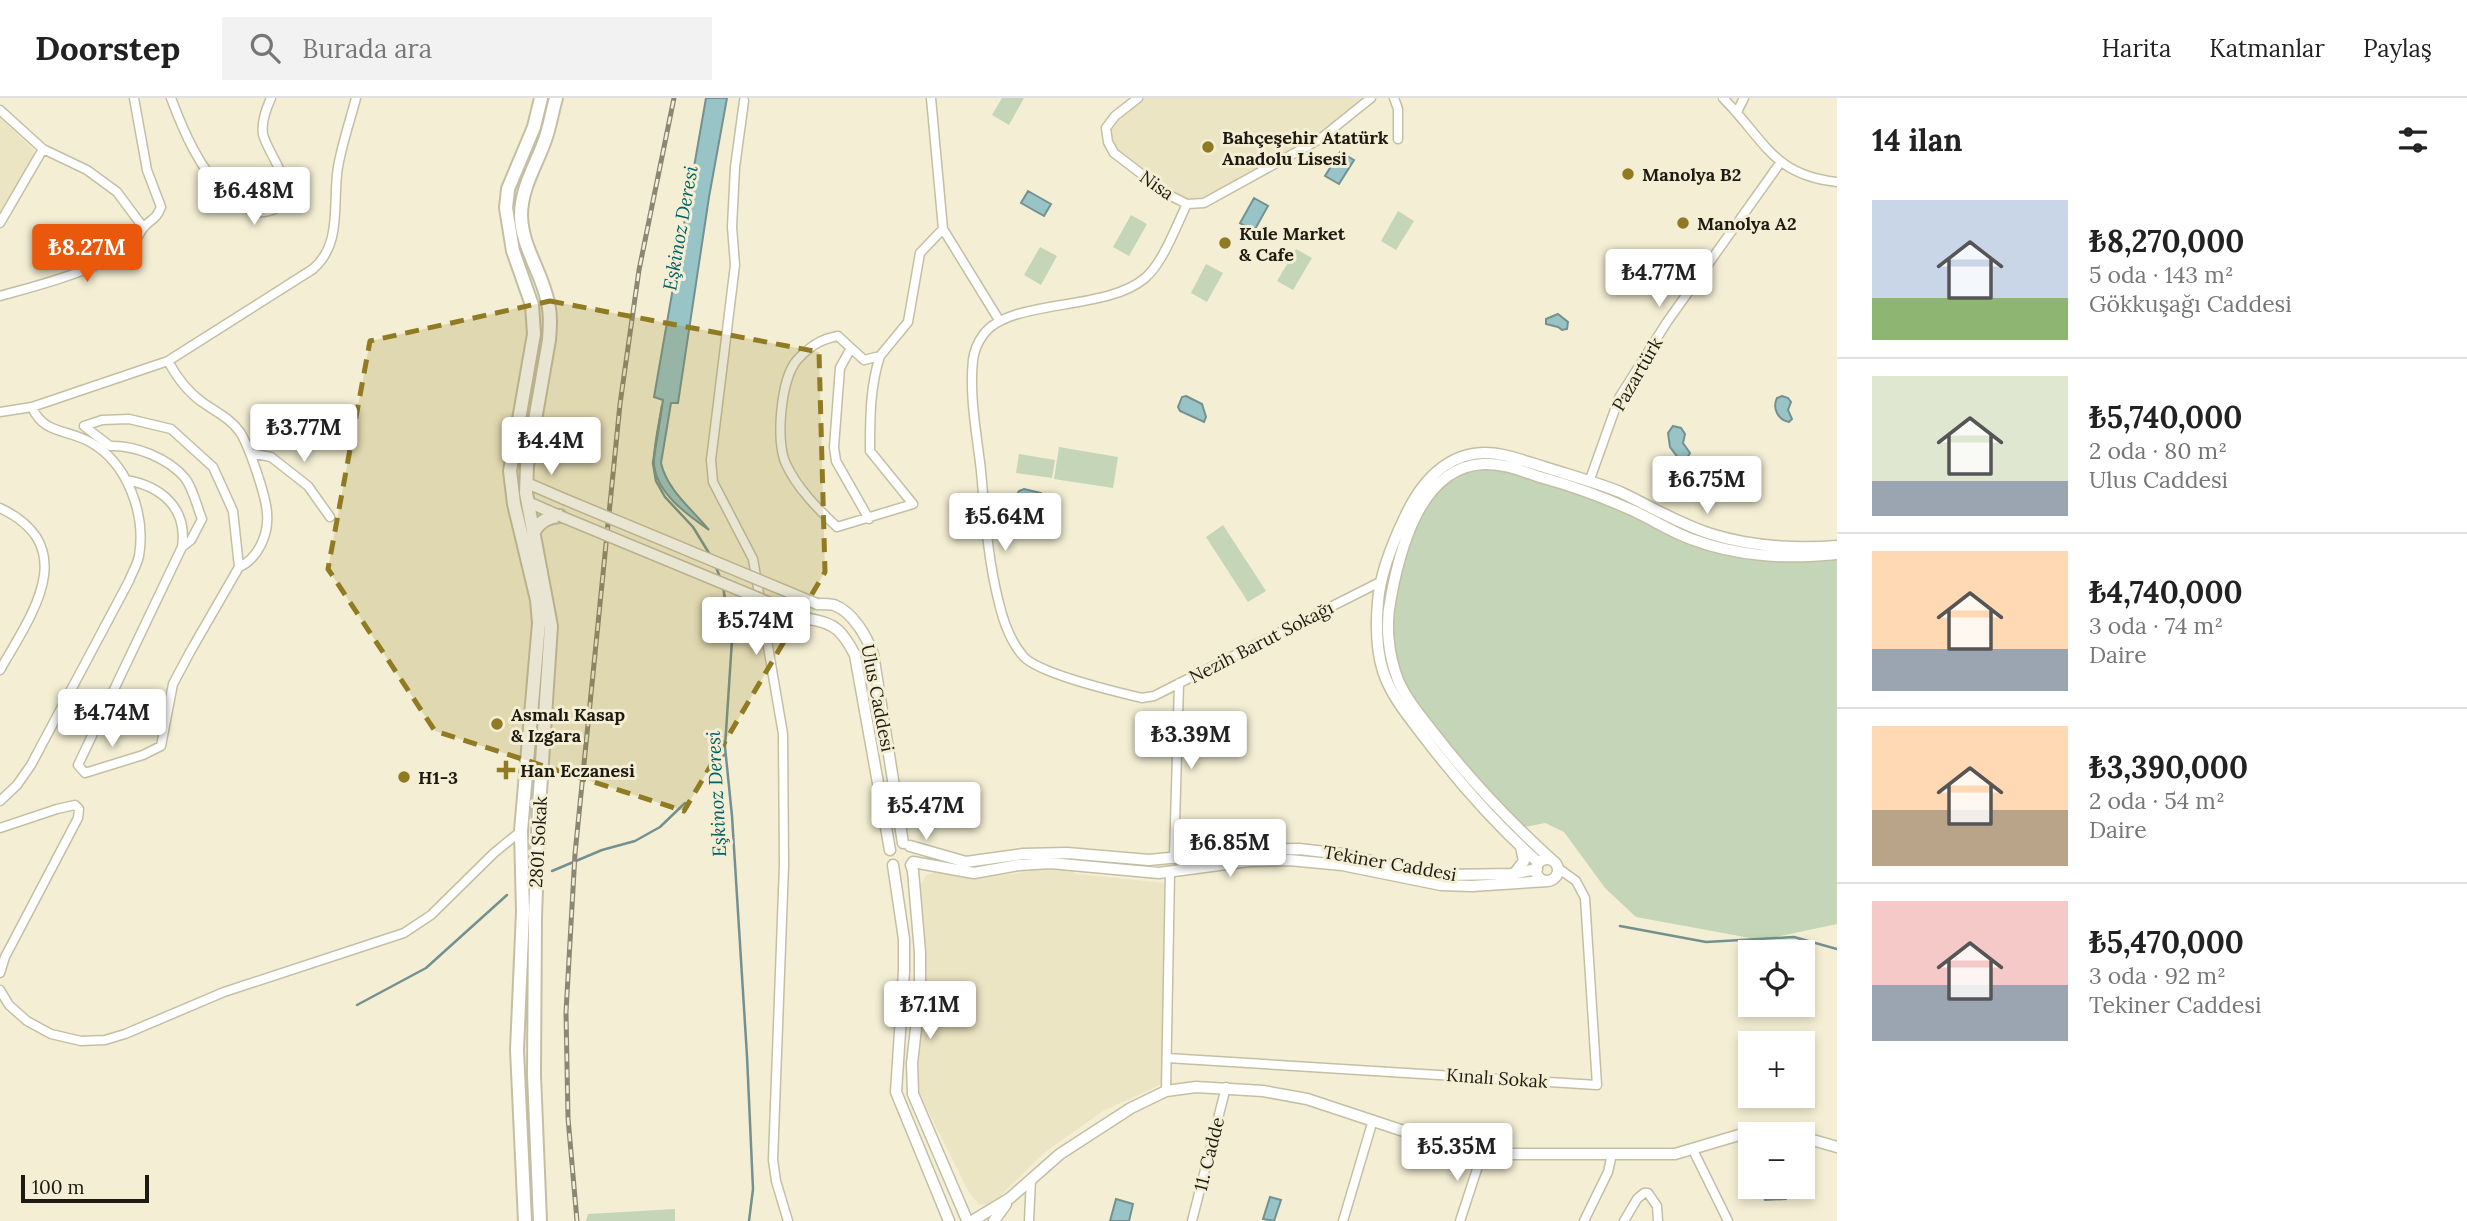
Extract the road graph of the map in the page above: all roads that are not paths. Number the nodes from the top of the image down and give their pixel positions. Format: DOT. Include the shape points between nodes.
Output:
graph roads {
  1 [pos="134,98"];
  2 [pos="170,98"];
  3 [pos="271,98"];
  4 [pos="356,98"];
  5 [pos="541,98"];
  6 [pos="556,98"];
  7 [pos="931,98"];
  8 [pos="1138,98"];
  9 [pos="1371,98"];
  10 [pos="1394,98"];
  11 [pos="1723,98"];
  12 [pos="1744,98"];
  13 [pos="744,101"];
  14 [pos="0,110"];
  15 [pos="1737,113"];
  16 [pos="1398,139"];
  17 [pos="43,149"];
  18 [pos="1780,163"];
  19 [pos="1837,182"];
  20 [pos="1186,204"];
  21 [pos="0,223"];
  22 [pos="144,227"];
  23 [pos="943,229"];
  24 [pos="0,296"];
  25 [pos="999,320"];
  26 [pos="534,334"];
  27 [pos="851,348"];
  28 [pos="880,356"];
  29 [pos="168,361"];
  30 [pos="32,407"];
  31 [pos="0,412"];
  32 [pos="250,453"];
  33 [pos="126,480"];
  34 [pos="1584,485"];
  35 [pos="523,486"];
  36 [pos="521,503"];
  37 [pos="0,508"];
  38 [pos="560,516"];
  39 [pos="330,517"];
  40 [pos="869,519"];
  41 [pos="533,534"];
  42 [pos="1837,546"];
  43 [pos="183,547"];
  44 [pos="1837,554"];
  45 [pos="239,567"];
  46 [pos="1395,577"];
  47 [pos="1382,581"];
  48 [pos="0,670"];
  49 [pos="1179,683"];
  50 [pos="0,801"];
  51 [pos="0,828"];
  52 [pos="521,831"];
  53 [pos="906,845"];
  54 [pos="1520,846"];
  55 [pos="890,850"];
  56 [pos="1174,859"];
  57 [pos="912,863"];
  58 [pos="1555,864"];
  59 [pos="893,865"];
  60 [pos="1538,866"];
  61 [pos="1170,872"];
  62 [pos="536,873"];
  63 [pos="1514,874"];
  64 [pos="1548,881"];
  65 [pos="0,973"];
  66 [pos="0,990"];
  67 [pos="1167,1058"];
  68 [pos="1226,1087"];
  69 [pos="1166,1091"];
  70 [pos="1373,1120"];
  71 [pos="1738,1136"];
  72 [pos="1815,1141"];
  73 [pos="1837,1147"];
  74 [pos="1693,1150"];
  75 [pos="1482,1154"];
  76 [pos="1612,1154"];
  77 [pos="1031,1179"];
  78 [pos="1010,1198"];
  79 [pos="1726,1219"];
  80 [pos="525,1221"];
  81 [pos="540,1221"];
  82 [pos="788,1221"];
  83 [pos="949,1221"];
  84 [pos="968,1221"];
  85 [pos="994,1221"];
  86 [pos="1029,1221"];
  87 [pos="1192,1221"];
  88 [pos="1343,1221"];
  89 [pos="1460,1221"];
  90 [pos="1584,1221"];
  91 [pos="1624,1221"];
  92 [pos="1658,1221"];
  93 [pos="1716,1221"];
  1 -- 22 [label="street" via="147,170 161,207"];
  2 -- 3 [label="street" via="206,169 233,199 260,214 275,209 286,192 284,176 263,133"];
  4 -- 29 [label="street" via="338,166 335,231 324,260"];
  5 -- 26 [label="main road" via="508,189 506,208 513,251 533,304"];
  6 -- 35 [label="main road" via="545,141 527,178 522,208 525,244 548,301 550,320"];
  7 -- 23 [label="street"];
  8 -- 20 [label="street, Nisa" via="1106,128 1108,142 1114,153"];
  9 -- 20 [label="street, Nisa" via="1320,139 1204,203"];
  10 -- 16 [label="street"];
  11 -- 15 [label="street"];
  12 -- 15 [label="street"];
  13 -- 82 [label="street" via="735,167 735,265 711,460 713,482 753,559 783,734 773,1160"];
  14 -- 17 [label="street"];
  15 -- 18 [label="street"];
  17 -- 21 [label="street"];
  17 -- 22 [label="street" via="87,170 117,192"];
  18 -- 19 [label="street" via="1815,180"];
  18 -- 34 [label="street, Pazartürk" via="1619,398"];
  20 -- 25 [label="street" via="1159,258 1136,285"];
  22 -- 24 [label="street" via="136,240 117,254 66,278"];
  23 -- 25 [label="street"];
  23 -- 28 [label="street" via="920,253 908,321"];
  25 -- 49 [label="street, Nezih Barut Sokağı" via="982,336 973,359 974,410 990,549 999,603 1012,639 1021,654 1038,667 1125,694 1154,696"];
  26 -- 35 [label="main road" via="515,473"];
  26 -- 36 [label="main road" via="510,465"];
  27 -- 28 [label="street" via="864,360"];
  27 -- 40 [label="street" via="840,368 834,447 836,461"];
  27 -- 40 [label="street" via="838,336 821,339 796,361 786,383 780,439 785,463 836,527"];
  28 -- 40 [label="street" via="873,389 870,451 913,504"];
  29 -- 30 [label="street"];
  29 -- 32 [label="street" via="200,401 227,417"];
  30 -- 31 [label="street"];
  30 -- 33 [label="street" via="43,425 93,444 113,460"];
  32 -- 39 [label="street" via="271,457 308,486"];
  32 -- 45 [label="street" via="267,513 264,538 250,562"];
  33 -- 43 [label="street" via="155,488 174,506 184,533"];
  33 -- 50 [label="street" via="141,528 139,558 31,765"];
  34 -- 42 [label="street" via="1617,491 1726,538 1757,545"];
  34 -- 44 [label="street" via="1689,538 1736,553 1770,557"];
  34 -- 46 [label="street" via="1501,465 1455,471 1438,484 1416,516"];
  34 -- 47 [label="street" via="1504,455 1478,453 1453,461 1433,473 1408,508"];
  35 -- 36 [label="main road"];
  35 -- 53 [label="street, Ulus Caddesi, bridge" via="846,613 868,639 873,654"];
  36 -- 38 [label="street, Ulus Caddesi"];
  36 -- 41 [label="main road, 2801 Sokak"];
  36 -- 52 [label="main road, 2801 Sokak" via="539,623"];
  37 -- 48 [label="street" via="33,529 43,548 44,574 31,616"];
  38 -- 41 [label="main road" via="545,519"];
  38 -- 55 [label="street, Ulus Caddesi, bridge" via="809,619 828,621 838,629 855,655"];
  41 -- 62 [label="main road, 2801 Sokak" via="551,626"];
  43 -- 45 [label="street" via="202,519 185,478 151,453 110,446 84,426 129,419 171,429 213,467 233,511"];
  43 -- 45 [label="street" via="78,765 85,773 161,746 173,684"];
  46 -- 47 [label="street"];
  46 -- 58 [label="street" via="1389,639 1404,692 1482,793"];
  47 -- 49 [label="street, Nezih Barut Sokağı"];
  47 -- 54 [label="street" via="1378,639 1388,684 1461,785"];
  49 -- 56 [label="street"];
  51 -- 65 [label="street" via="57,809 75,805 79,809"];
  52 -- 62 [label="main road" via="530,832 530,860"];
  52 -- 66 [label="street" via="432,915 404,933 224,992 106,1040 81,1041 51,1034 27,1021"];
  52 -- 80 [label="main road, 2801 Sokak" via="517,1050"];
  53 -- 55 [label="street"];
  53 -- 56 [label="street, Tekiner Caddesi" via="965,862 1044,853"];
  53 -- 57 [label="street, Ulus Caddesi" via="914,853"];
  54 -- 60 [label="street"];
  54 -- 63 [label="street" via="1524,861"];
  55 -- 59 [label="street, Ulus Caddesi"];
  56 -- 63 [label="street, Tekiner Caddesi" via="1299,849 1446,875"];
  57 -- 59 [label="street" via="900,869"];
  57 -- 61 [label="street, Tekiner Caddesi" via="974,873 1050,863"];
  57 -- 84 [label="street, Ulus Caddesi" via="920,952 913,1094"];
  58 -- 60 [label="street, Tekiner Caddesi" via="1545,860"];
  58 -- 64 [label="street" via="1557,875"];
  58 -- 67 [label="street, Kınalı Sokak" via="1576,881 1585,898 1597,1085"];
  59 -- 83 [label="street, Ulus Caddesi" via="904,939 897,1093"];
  60 -- 63 [label="street, Tekiner Caddesi"];
  60 -- 64 [label="street" via="1541,879"];
  61 -- 64 [label="street, Tekiner Caddesi" via="1249,861 1297,860 1441,885"];
  61 -- 67 [label="street"];
  62 -- 81 [label="main road, 2801 Sokak" via="534,1075"];
  67 -- 69 [label="street"];
  68 -- 69 [label="street"];
  68 -- 70 [label="street" via="1307,1099"];
  68 -- 87 [label="street, 11. Cadde"];
  69 -- 77 [label="street" via="1059,1154"];
  70 -- 75 [label="street"];
  70 -- 88 [label="street"];
  71 -- 74 [label="street"];
  72 -- 73 [label="street"];
  74 -- 76 [label="street"];
  74 -- 79 [label="street"];
  75 -- 76 [label="street"];
  75 -- 89 [label="street"];
  76 -- 90 [label="street"];
  77 -- 78 [label="street"];
  77 -- 86 [label="street"];
  78 -- 84 [label="street"];
  78 -- 85 [label="street"];
  79 -- 93 [label="street"];
  91 -- 92 [label="street" via="1637,1199 1648,1193 1657,1206"];
}
